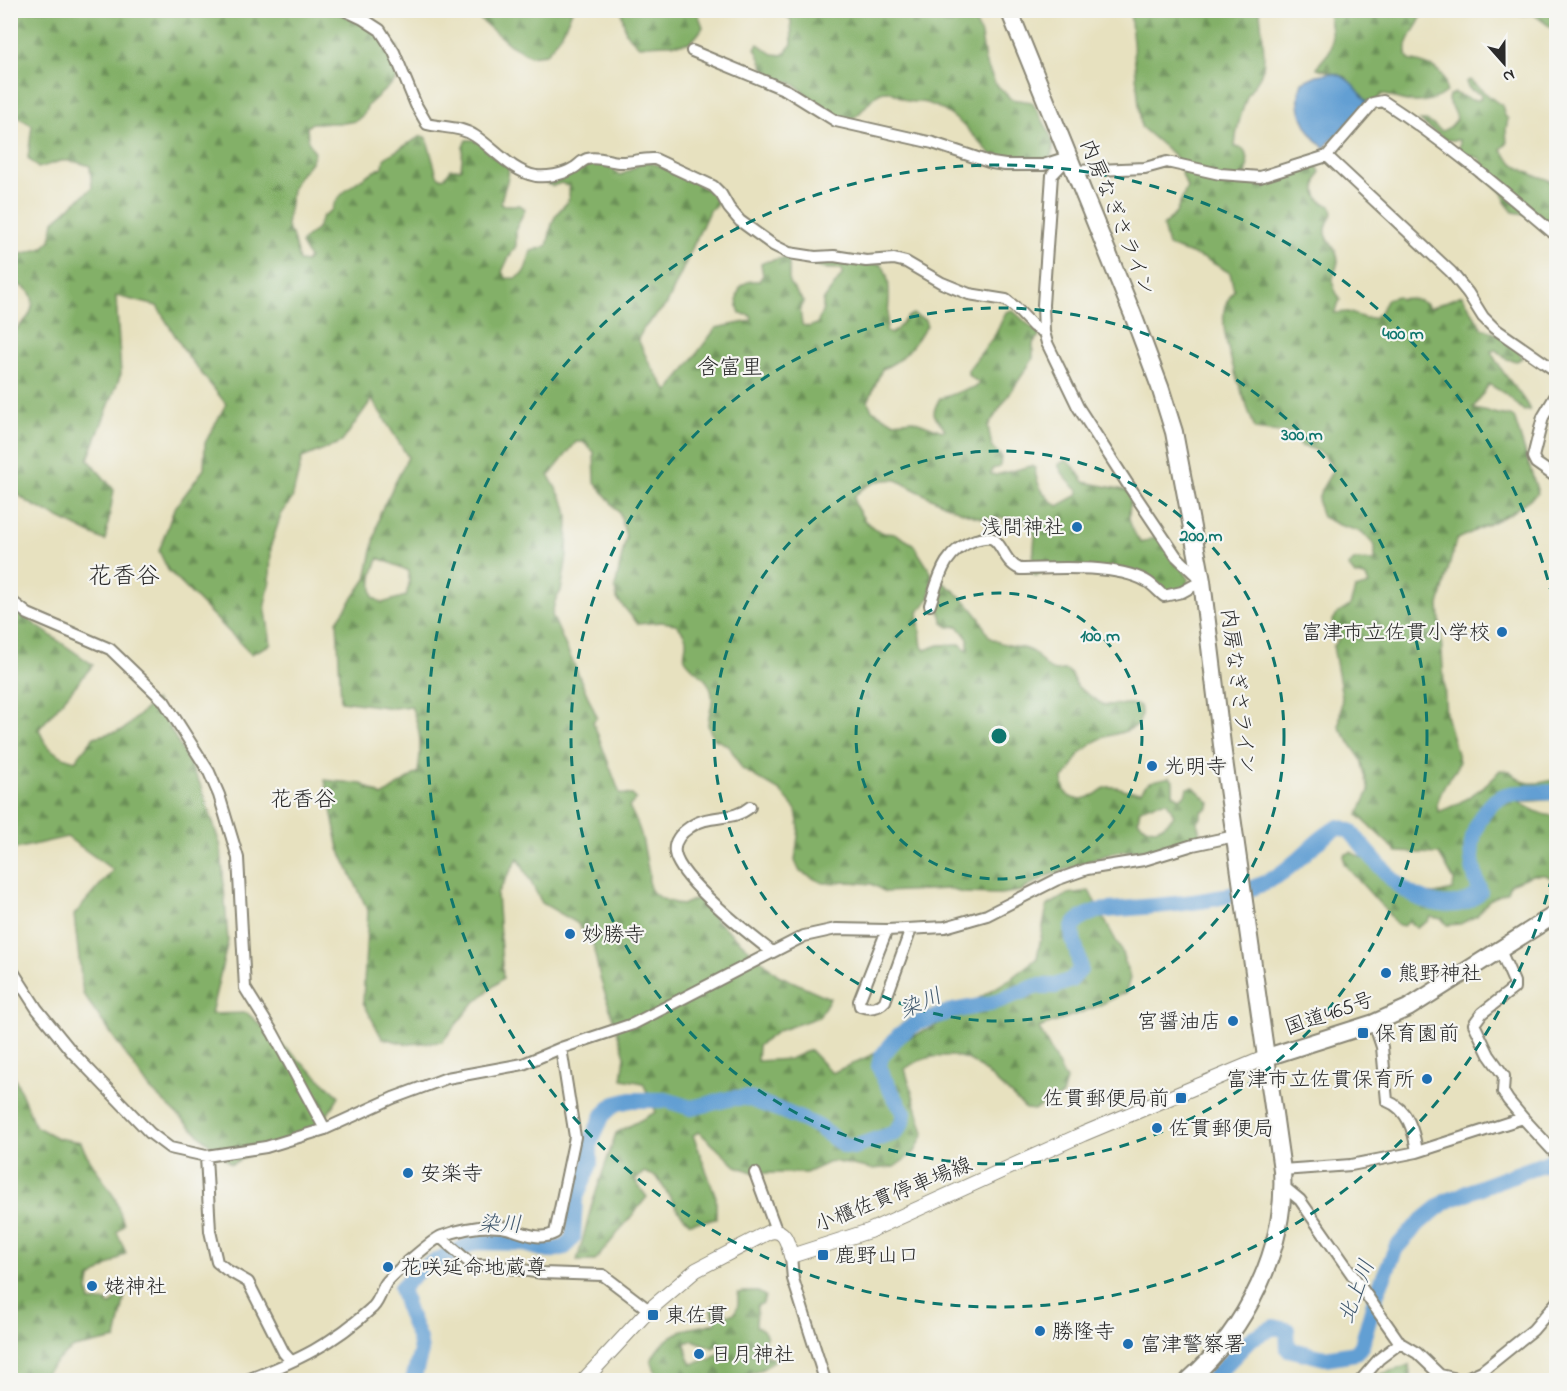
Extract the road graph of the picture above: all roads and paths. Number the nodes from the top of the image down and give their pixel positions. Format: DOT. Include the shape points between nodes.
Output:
graph roads {
  1 [pos="344,10"];
  2 [pos="1009,10"];
  3 [pos="692,51"];
  4 [pos="1327,156"];
  5 [pos="1071,164"];
  6 [pos="1557,233"];
  7 [pos="1044,332"];
  8 [pos="1557,371"];
  9 [pos="1557,395"];
  10 [pos="1557,477"];
  11 [pos="1202,581"];
  12 [pos="10,600"];
  13 [pos="930,605"];
  14 [pos="750,807"];
  15 [pos="1235,836"];
  16 [pos="1557,914"];
  17 [pos="911,929"];
  18 [pos="887,930"];
  19 [pos="1500,950"];
  20 [pos="771,951"];
  21 [pos="10,966"];
  22 [pos="1374,1023"];
  23 [pos="561,1048"];
  24 [pos="1267,1057"];
  25 [pos="1523,1118"];
  26 [pos="325,1129"];
  27 [pos="1418,1152"];
  28 [pos="1556,1153"];
  29 [pos="206,1156"];
  30 [pos="755,1173"];
  31 [pos="1283,1178"];
  32 [pos="776,1230"];
  33 [pos="442,1238"];
  34 [pos="791,1256"];
  35 [pos="1557,1303"];
  36 [pos="649,1310"];
  37 [pos="1400,1344"];
  38 [pos="291,1362"];
  39 [pos="247,1380"];
  40 [pos="584,1380"];
  41 [pos="825,1380"];
  42 [pos="1189,1380"];
  43 [pos="1361,1380"];
  44 [pos="1462,1380"];
  1 -- 7 [label="street" via="380,30 427,124 474,135 525,173 560,174 592,158 617,162 655,159 713,186 740,221 789,253 906,262 969,294 1006,300"];
  2 -- 5 [label="highway, 内房なぎさライン"];
  3 -- 5 [label="street" via="786,90 836,121 933,143 992,163"];
  4 -- 5 [label="street" via="1260,177 1220,174 1167,162 1145,168"];
  4 -- 6 [label="street" via="1373,103 1383,101"];
  4 -- 8 [label="street" via="1451,272 1494,328"];
  5 -- 7 [label="street" via="1053,175"];
  5 -- 11 [label="highway, 内房なぎさライン" via="1133,315 1171,421"];
  7 -- 11 [label="street" via="1078,407 1176,556"];
  9 -- 10 [label="street" via="1543,417 1533,457"];
  11 -- 13 [label="street" via="1164,596 1146,581 1119,572 1095,568 1020,569 1012,566 995,540 989,538 958,549 936,580"];
  11 -- 15 [label="highway, 内房なぎさライン"];
  12 -- 26 [label="street" via="28,614 110,649 164,701 209,772 238,858 245,988"];
  14 -- 20 [label="street" via="736,816 705,819 692,825 675,845 675,856 702,892"];
  15 -- 17 [label="street" via="1144,860 1087,869 987,915 945,927"];
  15 -- 24 [label="highway, 内房なぎさライン"];
  16 -- 19 [label="highway, 国道465号"];
  17 -- 18 [label="street"];
  17 -- 18 [label="street" via="885,1000 875,1008 861,1006 859,1001"];
  18 -- 20 [label="street" via="836,929 804,936"];
  19 -- 22 [label="highway, 国道465号" via="1408,1008"];
  19 -- 25 [label="street" via="1514,988 1474,1024 1504,1076 1503,1092"];
  20 -- 23 [label="street" via="633,1024"];
  21 -- 29 [label="street" via="65,1044 150,1133 170,1148"];
  22 -- 24 [label="highway, 国道465号"];
  22 -- 27 [label="street" via="1382,1047 1387,1101 1407,1116"];
  23 -- 26 [label="street" via="523,1064 447,1078"];
  23 -- 33 [label="street" via="575,1137 555,1233 540,1237 504,1227 486,1227 464,1229"];
  24 -- 31 [label="highway, 内房なぎさライン"];
  24 -- 34 [label="main road, 小櫃佐貫停車場線" via="1083,1134 869,1231"];
  25 -- 27 [label="street"];
  25 -- 28 [label="street"];
  26 -- 29 [label="street" via="266,1147"];
  27 -- 31 [label="street"];
  29 -- 38 [label="street" via="210,1231 217,1262 248,1282"];
  30 -- 32 [label="street"];
  31 -- 37 [label="street"];
  31 -- 42 [label="highway, 内房なぎさライン" via="1279,1229 1259,1284 1233,1332"];
  32 -- 34 [label="main road" via="784,1236"];
  32 -- 36 [label="main road" via="696,1270"];
  33 -- 36 [label="street" via="477,1265 603,1275"];
  33 -- 38 [label="street" via="397,1270 376,1304 356,1322 317,1351"];
  34 -- 41 [label="street" via="793,1279"];
  35 -- 44 [label="street" via="1533,1330 1482,1371"];
  36 -- 40 [label="main road"];
  37 -- 43 [label="street" via="1379,1359"];
  37 -- 44 [label="street" via="1418,1353 1440,1375"];
  38 -- 39 [label="street"];
}
